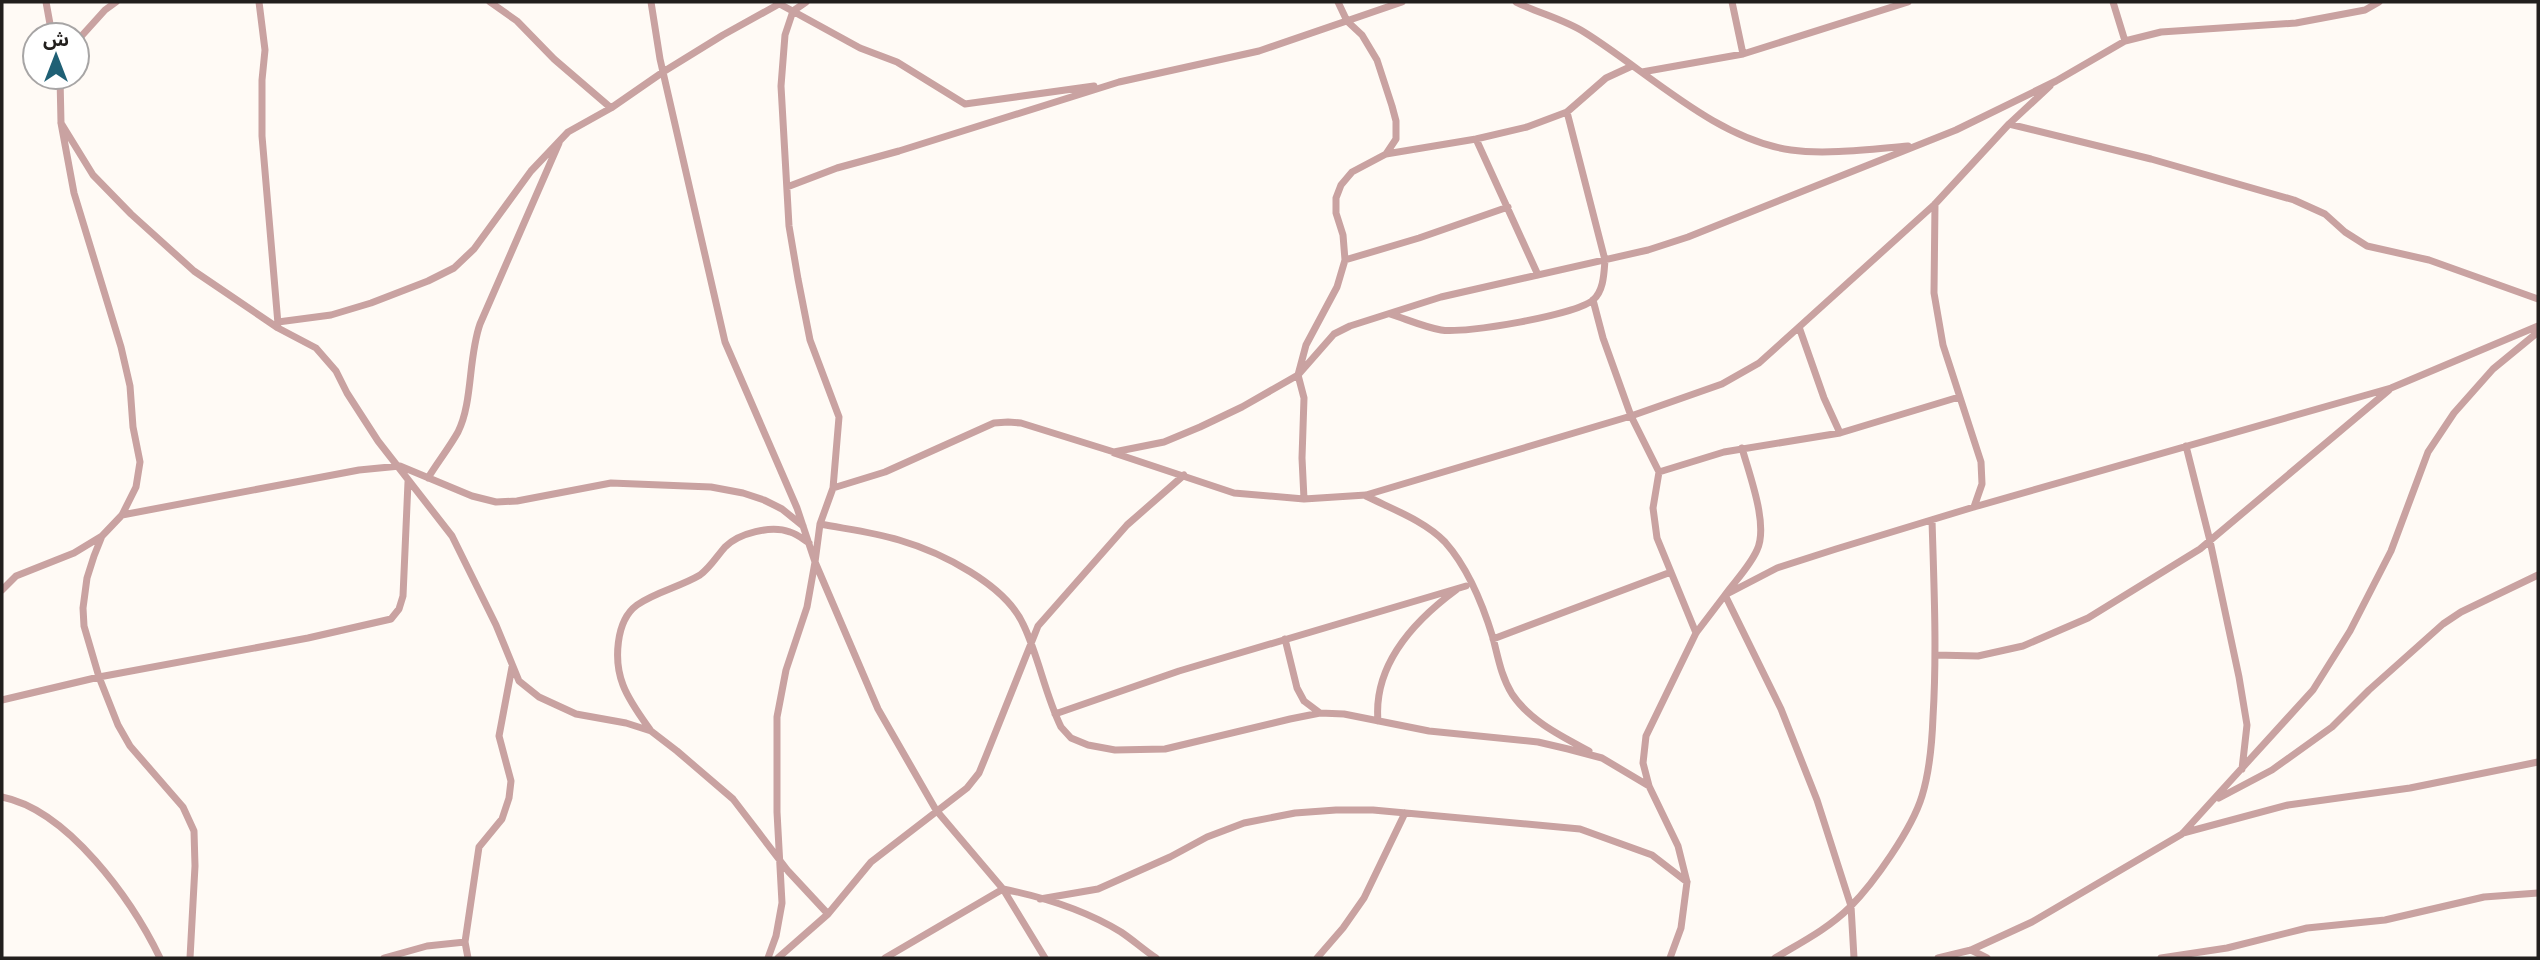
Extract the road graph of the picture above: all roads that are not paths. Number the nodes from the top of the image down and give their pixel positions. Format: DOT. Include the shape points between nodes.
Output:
graph roads {
  1 [pos="46,2"];
  2 [pos="116,2"];
  3 [pos="259,2"];
  4 [pos="490,2"];
  5 [pos="651,2"];
  6 [pos="806,2"];
  7 [pos="1338,2"];
  8 [pos="1402,2"];
  9 [pos="1516,2"];
  10 [pos="1732,2"];
  11 [pos="1908,2"];
  12 [pos="2113,2"];
  13 [pos="2379,2"];
  14 [pos="777,3"];
  15 [pos="793,11"];
  16 [pos="49,21"];
  17 [pos="1347,21"];
  18 [pos="91,26"];
  19 [pos="2125,41"];
  20 [pos="1743,54"];
  21 [pos="1632,66"];
  22 [pos="663,72"];
  23 [pos="1642,72"];
  24 [pos="2056,81"];
  25 [pos="1119,82"];
  26 [pos="60,91"];
  27 [pos="611,108"];
  28 [pos="1567,112"];
  29 [pos="61,123"];
  30 [pos="2009,124"];
  31 [pos="561,138"];
  32 [pos="1476,139"];
  33 [pos="1916,146"];
  34 [pos="1387,154"];
  35 [pos="787,187"];
  36 [pos="1935,204"];
  37 [pos="1508,207"];
  38 [pos="1345,260"];
  39 [pos="1605,260"];
  40 [pos="1538,275"];
  41 [pos="2538,299"];
  42 [pos="1593,300"];
  43 [pos="1388,313"];
  44 [pos="278,325"];
  45 [pos="2538,326"];
  46 [pos="1800,327"];
  47 [pos="2538,332"];
  48 [pos="1298,375"];
  49 [pos="2391,388"];
  50 [pos="1959,397"];
  51 [pos="1631,416"];
  52 [pos="1840,433"];
  53 [pos="2186,446"];
  54 [pos="1742,448"];
  55 [pos="1114,452"];
  56 [pos="400,466"];
  57 [pos="1659,472"];
  58 [pos="1184,475"];
  59 [pos="428,478"];
  60 [pos="408,481"];
  61 [pos="833,488"];
  62 [pos="1366,495"];
  63 [pos="1304,499"];
  64 [pos="1974,507"];
  65 [pos="122,515"];
  66 [pos="1932,520"];
  67 [pos="820,524"];
  68 [pos="804,527"];
  69 [pos="102,536"];
  70 [pos="2210,541"];
  71 [pos="809,543"];
  72 [pos="815,562"];
  73 [pos="1671,572"];
  74 [pos="1466,574"];
  75 [pos="2538,575"];
  76 [pos="1466,586"];
  77 [pos="2,590"];
  78 [pos="1726,595"];
  79 [pos="1696,633"];
  80 [pos="1285,639"];
  81 [pos="1493,639"];
  82 [pos="1030,641"];
  83 [pos="1935,655"];
  84 [pos="512,667"];
  85 [pos="99,677"];
  86 [pos="2,700"];
  87 [pos="1320,713"];
  88 [pos="1055,714"];
  89 [pos="1378,721"];
  90 [pos="651,732"];
  91 [pos="1602,758"];
  92 [pos="2538,762"];
  93 [pos="2242,769"];
  94 [pos="1649,786"];
  95 [pos="2,797"];
  96 [pos="2212,802"];
  97 [pos="936,810"];
  98 [pos="1405,813"];
  99 [pos="2182,834"];
  100 [pos="779,858"];
  101 [pos="1687,882"];
  102 [pos="1003,889"];
  103 [pos="2538,893"];
  104 [pos="1040,899"];
  105 [pos="1851,906"];
  106 [pos="828,915"];
  107 [pos="465,942"];
  108 [pos="1971,950"];
  109 [pos="159,958"];
  110 [pos="190,958"];
  111 [pos="384,958"];
  112 [pos="468,958"];
  113 [pos="768,958"];
  114 [pos="778,958"];
  115 [pos="886,958"];
  116 [pos="1045,958"];
  117 [pos="1156,958"];
  118 [pos="1317,958"];
  119 [pos="1670,958"];
  120 [pos="1775,958"];
  121 [pos="1854,958"];
  122 [pos="1937,958"];
  123 [pos="1987,958"];
  124 [pos="2161,958"];
  1 -- 16 [label="street"];
  2 -- 18 [label="street"];
  3 -- 44 [label="street" via="265,50 262,136"];
  4 -- 27 [label="street"];
  5 -- 22 [label="street"];
  6 -- 15 [label="street"];
  7 -- 17 [label="street"];
  8 -- 17 [label="street"];
  9 -- 21 [label="street" via="1580,30"];
  10 -- 20 [label="street"];
  11 -- 20 [label="street"];
  12 -- 19 [label="street"];
  13 -- 19 [label="street" via="2365,10 2296,23 2161,32"];
  14 -- 15 [label="street"];
  14 -- 22 [label="street"];
  15 -- 25 [label="street" via="860,48 897,62 965,104"];
  15 -- 35 [label="street" via="785,35 781,86"];
  17 -- 25 [label="street" via="1259,51"];
  17 -- 34 [label="street" via="1377,60 1392,106 1396,139"];
  19 -- 24 [label="street"];
  20 -- 23 [label="street"];
  21 -- 23 [label="street"];
  21 -- 28 [label="street" via="1606,78"];
  22 -- 27 [label="street"];
  22 -- 68 [label="street" via="725,342"];
  23 -- 33 [label="street" via="1700,111 1759,142 1792,150"];
  24 -- 30 [label="street"];
  24 -- 33 [label="street"];
  25 -- 35 [label="street"];
  26 -- 29 [label="street"];
  27 -- 31 [label="street"];
  28 -- 32 [label="street"];
  28 -- 39 [label="street"];
  29 -- 44 [label="street" via="93,175 131,215 194,271"];
  29 -- 65 [label="street" via="75,194 130,386 140,462 136,487"];
  30 -- 36 [label="street"];
  30 -- 41 [label="street" via="2294,200 2325,214 2367,246 2429,260"];
  31 -- 44 [label="street" via="454,268 361,306"];
  31 -- 59 [label="street" via="472,346 467,403 458,431"];
  32 -- 34 [label="street"];
  32 -- 37 [label="street"];
  33 -- 39 [label="street" via="1688,237"];
  34 -- 38 [label="street" via="1352,172 1340,185 1336,213"];
  35 -- 61 [label="street" via="789,226 810,340 839,417"];
  36 -- 46 [label="street"];
  36 -- 50 [label="street" via="1934,293"];
  37 -- 38 [label="street"];
  37 -- 40 [label="street"];
  38 -- 48 [label="street" via="1337,287 1306,345"];
  39 -- 40 [label="street"];
  39 -- 42 [label="street"];
  40 -- 43 [label="street"];
  42 -- 43 [label="street" via="1520,323 1455,331"];
  42 -- 51 [label="street"];
  43 -- 48 [label="street" via="1334,334"];
  44 -- 56 [label="street" via="316,348 336,371 378,441"];
  45 -- 49 [label="street"];
  46 -- 51 [label="street" via="1759,363 1722,384"];
  46 -- 52 [label="street"];
  47 -- 93 [label="street" via="2493,369 2454,413 2428,452 2391,551 2350,631 2313,690"];
  48 -- 55 [label="street" via="1200,428 1164,442"];
  48 -- 63 [label="street" via="1304,398"];
  49 -- 53 [label="street"];
  49 -- 70 [label="street"];
  50 -- 52 [label="street"];
  50 -- 64 [label="street" via="1981,462 1982,484"];
  51 -- 57 [label="street"];
  51 -- 62 [label="street"];
  52 -- 54 [label="street"];
  53 -- 64 [label="street"];
  53 -- 70 [label="street"];
  54 -- 57 [label="street"];
  54 -- 78 [label="street" via="1761,535 1758,548"];
  55 -- 58 [label="street"];
  55 -- 61 [label="street" via="1021,424 993,423 885,471"];
  56 -- 59 [label="street"];
  56 -- 60 [label="street"];
  56 -- 65 [label="street"];
  57 -- 73 [label="street" via="1654,523"];
  58 -- 63 [label="street" via="1234,493"];
  58 -- 82 [label="street" via="1127,525 1047,612"];
  59 -- 68 [label="street" via="496,502 611,483 711,487 764,500"];
  60 -- 84 [label="street" via="452,536"];
  60 -- 85 [label="street" via="402,596 391,619"];
  61 -- 67 [label="street"];
  62 -- 63 [label="street"];
  62 -- 74 [label="street" via="1427,528 1444,542"];
  64 -- 66 [label="street"];
  65 -- 69 [label="street"];
  66 -- 78 [label="street" via="1777,568"];
  66 -- 83 [label="street"];
  67 -- 72 [label="street"];
  67 -- 82 [label="street" via="897,539 936,553 996,590 1024,624"];
  68 -- 71 [label="street"];
  69 -- 77 [label="street" via="74,553 16,576"];
  69 -- 85 [label="street" via="87,578 83,608"];
  70 -- 83 [label="street" via="2088,618 2023,646 1978,656"];
  70 -- 93 [label="street" via="2247,725"];
  71 -- 72 [label="street"];
  71 -- 90 [label="street" via="779,529 741,537 700,575 636,605 625,619 618,664 623,686"];
  72 -- 97 [label="street" via="878,709"];
  72 -- 100 [label="street" via="777,717"];
  73 -- 79 [label="street"];
  73 -- 81 [label="street"];
  74 -- 76 [label="street"];
  74 -- 81 [label="street"];
  75 -- 96 [label="street" via="2443,624 2332,727 2272,770"];
  76 -- 80 [label="street"];
  76 -- 89 [label="street" via="1455,590 1403,639 1381,684"];
  78 -- 79 [label="street"];
  78 -- 105 [label="street" via="1781,709"];
  79 -- 94 [label="street" via="1646,736 1643,763"];
  80 -- 87 [label="street" via="1297,688 1304,701"];
  80 -- 88 [label="street"];
  81 -- 91 [label="street" via="1500,670 1513,695 1534,719"];
  82 -- 88 [label="street"];
  82 -- 97 [label="street" via="979,773 967,788"];
  83 -- 105 [label="street" via="1930,764 1922,799 1884,865"];
  84 -- 90 [label="street" via="519,681 539,697 576,714"];
  84 -- 107 [label="street" via="499,736 511,781 509,799 502,819 479,847"];
  85 -- 86 [label="street"];
  85 -- 110 [label="street" via="130,746 183,807 194,831"];
  87 -- 88 [label="street" via="1165,749 1135,750 1088,745 1071,738"];
  87 -- 89 [label="street"];
  89 -- 91 [label="street" via="1429,732 1538,742"];
  90 -- 100 [label="street" via="733,799"];
  91 -- 94 [label="street"];
  92 -- 99 [label="street" via="2410,788 2288,805"];
  93 -- 96 [label="street"];
  94 -- 101 [label="street" via="1678,846"];
  95 -- 109 [label="street" via="34,808 79,843 105,872"];
  96 -- 99 [label="street"];
  97 -- 102 [label="street"];
  97 -- 106 [label="street" via="871,862"];
  98 -- 101 [label="street" via="1580,829 1652,855"];
  98 -- 104 [label="street" via="1336,810 1244,823 1098,890"];
  98 -- 118 [label="street" via="1364,898"];
  99 -- 108 [label="street" via="2032,922"];
  100 -- 106 [label="street"];
  100 -- 113 [label="street" via="782,903"];
  101 -- 119 [label="street" via="1681,928"];
  102 -- 104 [label="street"];
  102 -- 115 [label="street"];
  102 -- 116 [label="street"];
  103 -- 124 [label="street" via="2484,897 2385,920 2307,928"];
  104 -- 117 [label="street" via="1121,932"];
  105 -- 120 [label="street" via="1828,926"];
  105 -- 121 [label="street"];
  106 -- 114 [label="street"];
  107 -- 111 [label="street"];
  107 -- 112 [label="street"];
  108 -- 122 [label="street"];
  108 -- 123 [label="street"];
}
